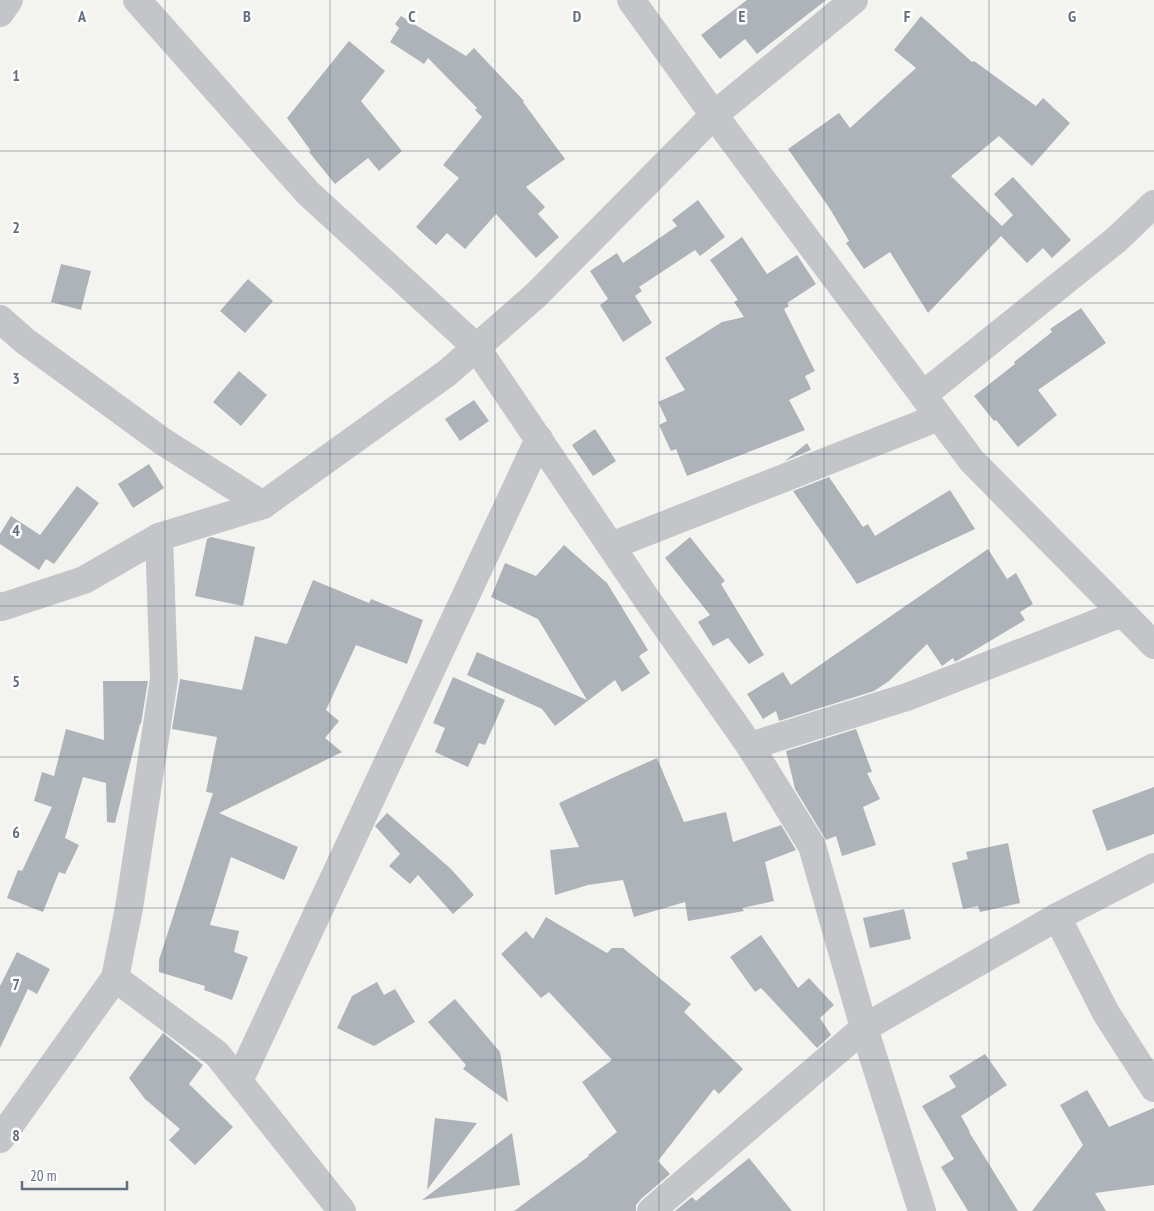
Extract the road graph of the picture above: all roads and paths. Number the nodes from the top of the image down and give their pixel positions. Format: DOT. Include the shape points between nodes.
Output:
graph roads {
  1 [pos="9,0"];
  2 [pos="137,0"];
  3 [pos="631,0"];
  4 [pos="854,0"];
  5 [pos="0,13"];
  6 [pos="714,115"];
  7 [pos="1154,204"];
  8 [pos="0,319"];
  9 [pos="476,347"];
  10 [pos="923,395"];
  11 [pos="939,417"];
  12 [pos="539,439"];
  13 [pos="263,505"];
  14 [pos="159,537"];
  15 [pos="611,546"];
  16 [pos="0,606"];
  17 [pos="1122,613"];
  18 [pos="1154,645"];
  19 [pos="750,746"];
  20 [pos="1154,867"];
  21 [pos="1057,917"];
  22 [pos="115,978"];
  23 [pos="864,1028"];
  24 [pos="239,1081"];
  25 [pos="1154,1088"];
  26 [pos="0,1139"];
  27 [pos="342,1211"];
  28 [pos="651,1211"];
  29 [pos="922,1211"];
  1 -- 5 [label="street"];
  2 -- 9 [label="street" via="308,193"];
  3 -- 6 [label="street"];
  4 -- 6 [label="street"];
  6 -- 9 [label="street" via="536,295"];
  6 -- 10 [label="street"];
  7 -- 10 [label="street" via="1116,240"];
  8 -- 13 [label="street" via="25,341 162,441"];
  9 -- 12 [label="street"];
  9 -- 13 [label="street" via="447,373"];
  10 -- 11 [label="street"];
  11 -- 15 [label="street"];
  11 -- 17 [label="street" via="972,462"];
  12 -- 15 [label="street"];
  12 -- 24 [label="street"];
  13 -- 14 [label="street"];
  14 -- 16 [label="street" via="84,580"];
  14 -- 22 [label="street" via="164,679"];
  15 -- 19 [label="street"];
  17 -- 18 [label="street"];
  17 -- 19 [label="street" via="907,697"];
  19 -- 23 [label="street" via="812,846"];
  20 -- 21 [label="street"];
  21 -- 23 [label="street"];
  21 -- 25 [label="street" via="1106,1013"];
  22 -- 24 [label="street" via="217,1054"];
  22 -- 26 [label="street"];
  23 -- 28 [label="street"];
  23 -- 29 [label="street"];
  24 -- 27 [label="street"];
}
